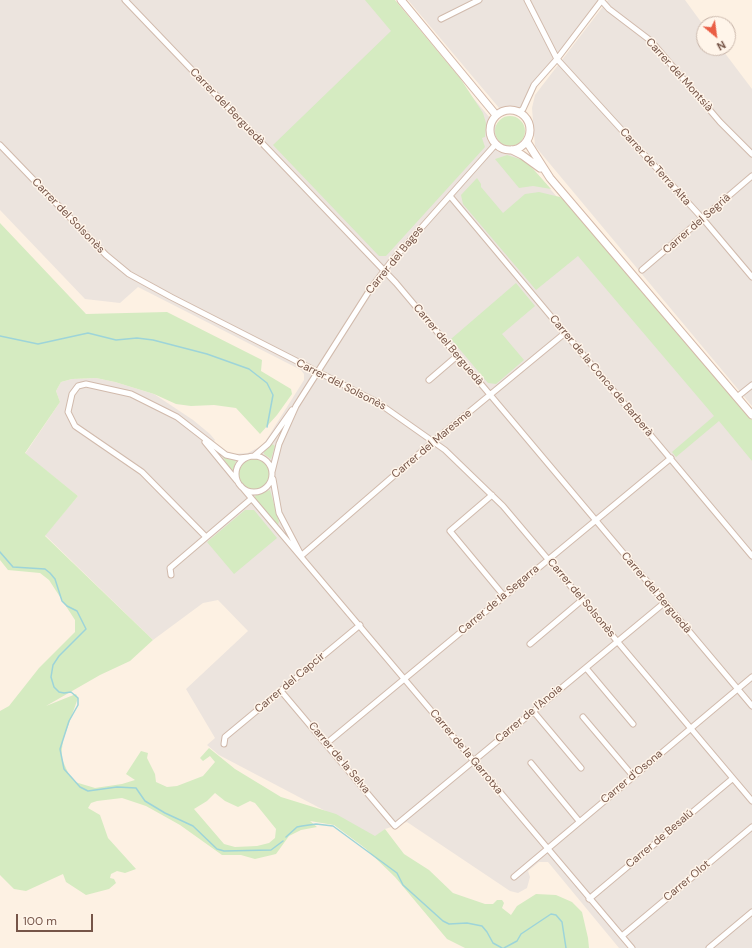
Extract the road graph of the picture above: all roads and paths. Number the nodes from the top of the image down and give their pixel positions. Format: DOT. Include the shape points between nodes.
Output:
graph roads {
  1 [pos="125,0"];
  2 [pos="401,0"];
  3 [pos="479,0"];
  4 [pos="527,0"];
  5 [pos="602,0"];
  6 [pos="441,18"];
  7 [pos="557,59"];
  8 [pos="519,112"];
  9 [pos="496,115"];
  10 [pos="526,142"];
  11 [pos="495,144"];
  12 [pos="0,145"];
  13 [pos="511,150"];
  14 [pos="752,154"];
  15 [pos="544,171"];
  16 [pos="752,176"];
  17 [pos="450,196"];
  18 [pos="703,220"];
  19 [pos="384,270"];
  20 [pos="642,270"];
  21 [pos="752,277"];
  22 [pos="565,334"];
  23 [pos="457,356"];
  24 [pos="318,371"];
  25 [pos="429,380"];
  26 [pos="752,385"];
  27 [pos="490,395"];
  28 [pos="737,398"];
  29 [pos="296,406"];
  30 [pos="752,415"];
  31 [pos="201,434"];
  32 [pos="434,441"];
  33 [pos="251,457"];
  34 [pos="671,458"];
  35 [pos="272,474"];
  36 [pos="240,484"];
  37 [pos="492,495"];
  38 [pos="251,499"];
  39 [pos="595,520"];
  40 [pos="206,538"];
  41 [pos="301,556"];
  42 [pos="752,556"];
  43 [pos="548,559"];
  44 [pos="171,575"];
  45 [pos="504,596"];
  46 [pos="582,600"];
  47 [pos="664,603"];
  48 [pos="360,626"];
  49 [pos="617,642"];
  50 [pos="530,644"];
  51 [pos="586,668"];
  52 [pos="752,677"];
  53 [pos="404,680"];
  54 [pos="738,689"];
  55 [pos="281,691"];
  56 [pos="752,706"];
  57 [pos="533,711"];
  58 [pos="583,718"];
  59 [pos="633,724"];
  60 [pos="691,728"];
  61 [pos="327,743"];
  62 [pos="224,744"];
  63 [pos="474,761"];
  64 [pos="531,763"];
  65 [pos="580,768"];
  66 [pos="633,776"];
  67 [pos="732,779"];
  68 [pos="752,801"];
  69 [pos="579,821"];
  70 [pos="395,826"];
  71 [pos="752,827"];
  72 [pos="546,849"];
  73 [pos="514,877"];
  74 [pos="589,899"];
  75 [pos="752,912"];
  76 [pos="622,936"];
  77 [pos="632,948"];
  78 [pos="709,948"];
  1 -- 19 [label="street, Carrer del Berguedà"];
  2 -- 9 [label="street"];
  3 -- 6 [label="street"];
  4 -- 7 [label="street, Carrer de Terra Alta"];
  5 -- 7 [label="street"];
  5 -- 14 [label="street, Carrer del Montsià" via="651,41 720,122"];
  7 -- 8 [label="street" via="534,84 523,109"];
  7 -- 18 [label="street, Carrer de Terra Alta"];
  8 -- 9 [label="street" via="507,110"];
  8 -- 10 [label="street" via="530,125"];
  9 -- 11 [label="street" via="490,126"];
  10 -- 13 [label="street"];
  10 -- 15 [label="street"];
  11 -- 13 [label="street" via="505,150"];
  11 -- 17 [label="street, Carrer del Bages"];
  12 -- 24 [label="street, Carrer del Solsonès" via="101,250 129,274"];
  13 -- 15 [label="street"];
  15 -- 28 [label="street"];
  16 -- 18 [label="street, Carrer del Segrià"];
  17 -- 19 [label="street, Carrer del Bages"];
  17 -- 22 [label="street, Carrer de la Conca de Barberà"];
  18 -- 20 [label="street, Carrer del Segrià"];
  18 -- 21 [label="street, Carrer de Terra Alta"];
  19 -- 23 [label="street, Carrer del Berguedà"];
  19 -- 24 [label="street, Carrer del Bages"];
  22 -- 27 [label="street, Carrer del Maresme"];
  22 -- 34 [label="street, Carrer de la Conca de Barberà"];
  23 -- 25 [label="street"];
  23 -- 27 [label="street, Carrer del Berguedà"];
  24 -- 29 [label="street, Carrer del Bages"];
  24 -- 32 [label="street, Carrer del Solsonès" via="377,402"];
  26 -- 28 [label="street"];
  27 -- 32 [label="street, Carrer del Maresme"];
  27 -- 39 [label="street, Carrer del Berguedà"];
  28 -- 30 [label="street"];
  29 -- 33 [label="street, Carrer del Bages" via="268,444"];
  29 -- 35 [label="street, Carrer del Bages" via="279,444"];
  31 -- 33 [label="street, Carrer de la Garrotxa" via="226,455"];
  31 -- 36 [label="street, Carrer de la Garrotxa"];
  31 -- 40 [label="street, Carrer de la Garrotxa" via="177,416 131,394 90,384 78,386 74,390 68,408 69,417 75,426 142,472"];
  32 -- 37 [label="street, Carrer del Solsonès"];
  32 -- 41 [label="street, Carrer del Maresme"];
  33 -- 35 [label="street" via="266,460"];
  33 -- 36 [label="street" via="244,460 238,468 237,478"];
  34 -- 39 [label="street, Carrer de la Segarra"];
  34 -- 42 [label="street, Carrer de la Conca de Barberà"];
  35 -- 36 [label="street" via="268,485 260,491 250,491"];
  35 -- 41 [label="street, Carrer de la Garrotxa" via="279,514"];
  36 -- 38 [label="street, Carrer de la Garrotxa"];
  37 -- 43 [label="street, Carrer del Solsonès"];
  37 -- 45 [label="street" via="450,531"];
  38 -- 40 [label="street"];
  38 -- 41 [label="street, Carrer de la Garrotxa"];
  39 -- 43 [label="street, Carrer de la Segarra"];
  39 -- 47 [label="street, Carrer del Berguedà"];
  40 -- 44 [label="street" via="170,568"];
  41 -- 48 [label="street, Carrer de la Garrotxa"];
  43 -- 45 [label="street, Carrer de la Segarra"];
  43 -- 46 [label="street, Carrer del Solsonès"];
  45 -- 53 [label="street, Carrer de la Segarra"];
  46 -- 49 [label="street, Carrer del Solsonès"];
  46 -- 50 [label="street"];
  47 -- 49 [label="street, Carrer de l'Anoia"];
  47 -- 54 [label="street, Carrer del Berguedà"];
  48 -- 53 [label="street, Carrer de la Garrotxa"];
  48 -- 55 [label="street, Carrer del Capcir"];
  49 -- 51 [label="street, Carrer de l'Anoia"];
  49 -- 60 [label="street, Carrer del Solsonès"];
  51 -- 57 [label="street, Carrer de l'Anoia"];
  51 -- 59 [label="street"];
  52 -- 54 [label="street, Carrer d'Osona"];
  53 -- 61 [label="street, Carrer de la Segarra"];
  53 -- 63 [label="street, Carrer de la Garrotxa"];
  54 -- 56 [label="street, Carrer del Berguedà"];
  54 -- 60 [label="street, Carrer d'Osona"];
  55 -- 61 [label="street, Carrer de la Selva"];
  55 -- 62 [label="street, Carrer del Capcir" via="225,737"];
  57 -- 63 [label="street, Carrer de l'Anoia"];
  57 -- 65 [label="street"];
  58 -- 66 [label="street"];
  60 -- 66 [label="street, Carrer d'Osona"];
  60 -- 67 [label="street, Carrer del Solsonès"];
  61 -- 70 [label="street, Carrer de la Selva"];
  63 -- 70 [label="street, Carrer de l'Anoia"];
  63 -- 72 [label="street, Carrer de la Garrotxa"];
  64 -- 69 [label="street"];
  66 -- 69 [label="street, Carrer d'Osona"];
  67 -- 68 [label="street, Carrer del Solsonès"];
  67 -- 74 [label="street, Carrer de Besalú"];
  69 -- 72 [label="street, Carrer d'Osona"];
  71 -- 76 [label="street, Carrer Olot"];
  72 -- 73 [label="street, Carrer d'Osona"];
  72 -- 74 [label="street, Carrer de la Garrotxa"];
  74 -- 76 [label="street, Carrer de la Garrotxa"];
  75 -- 78 [label="street"];
  76 -- 77 [label="street, Carrer de la Garrotxa"];
}
